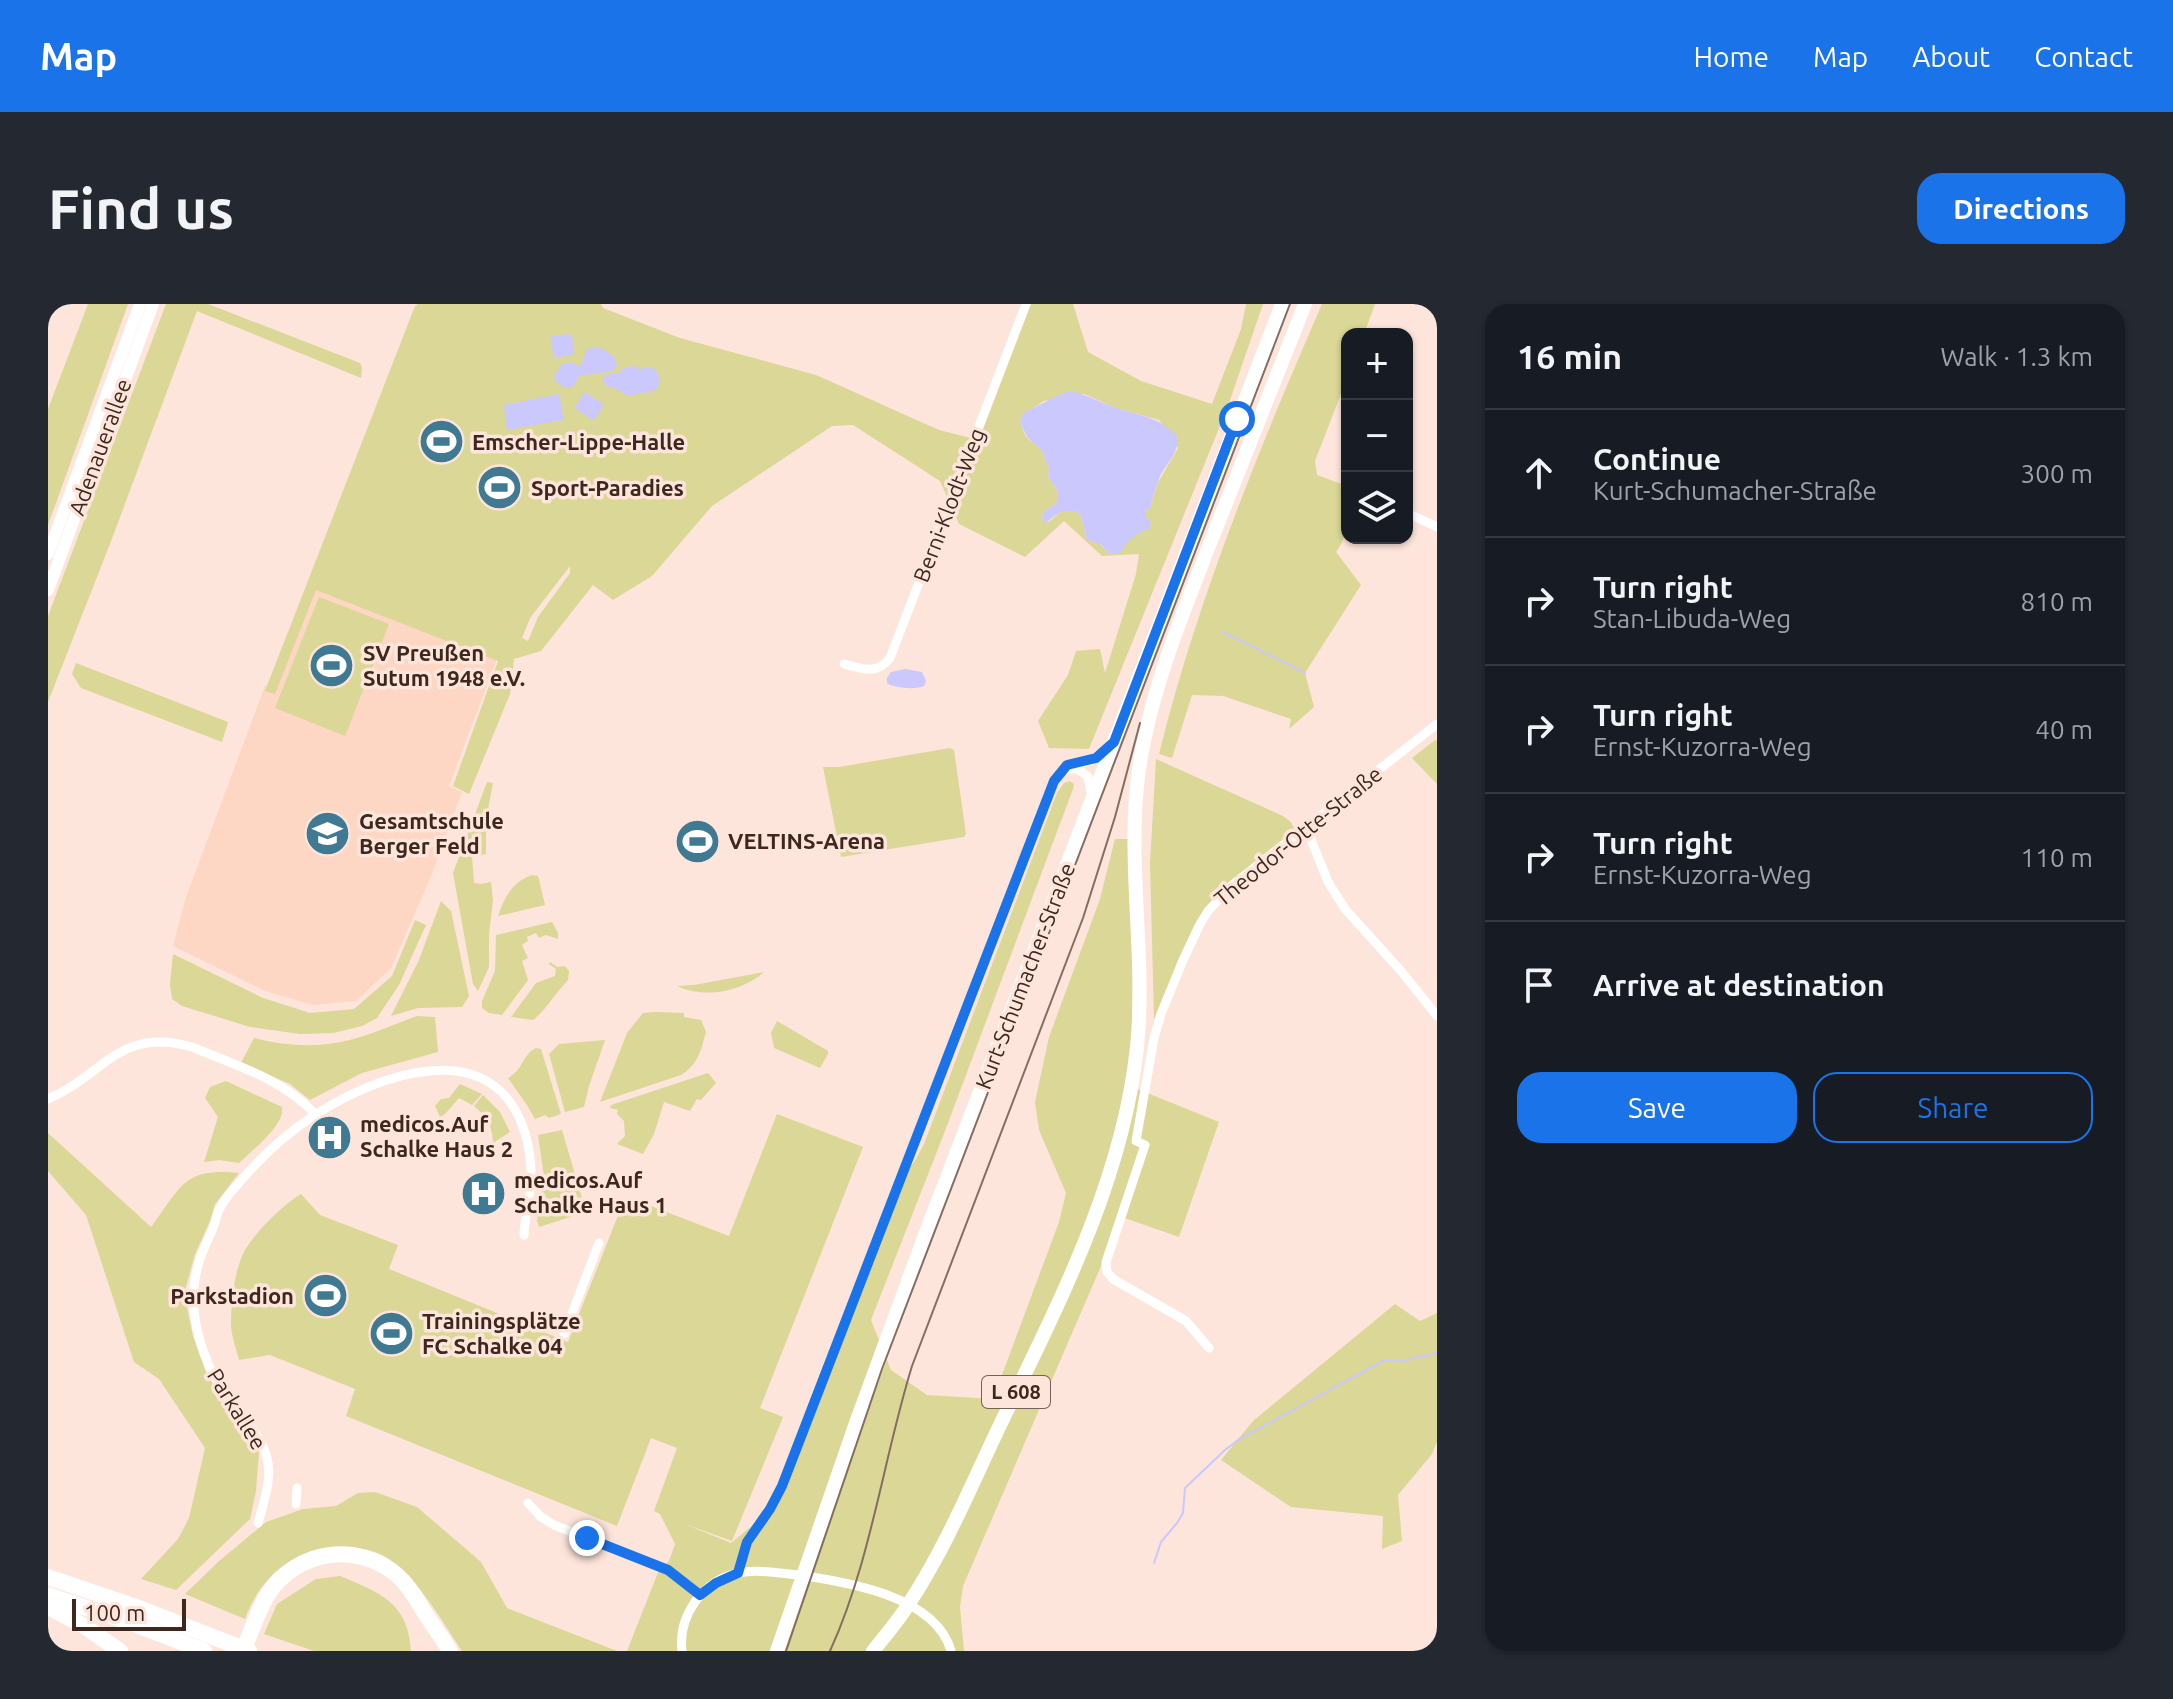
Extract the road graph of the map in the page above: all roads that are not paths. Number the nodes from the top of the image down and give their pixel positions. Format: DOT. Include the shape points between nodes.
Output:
graph roads {
  1 [pos="140,304"];
  2 [pos="153,304"];
  3 [pos="1026,304"];
  4 [pos="1305,304"];
  5 [pos="1281,305"];
  6 [pos="1413,516"];
  7 [pos="1437,527"];
  8 [pos="48,554"];
  9 [pos="48,590"];
  10 [pos="844,664"];
  11 [pos="1437,724"];
  12 [pos="1114,742"];
  13 [pos="1062,769"];
  14 [pos="1092,801"];
  15 [pos="1306,827"];
  16 [pos="1437,1016"];
  17 [pos="48,1099"];
  18 [pos="315,1114"];
  19 [pos="524,1235"];
  20 [pos="599,1243"];
  21 [pos="564,1334"];
  22 [pos="1209,1348"];
  23 [pos="297,1488"];
  24 [pos="528,1503"];
  25 [pos="296,1504"];
  26 [pos="258,1523"];
  27 [pos="738,1573"];
  28 [pos="48,1577"];
  29 [pos="48,1595"];
  30 [pos="700,1595"];
  31 [pos="48,1607"];
  32 [pos="426,1615"];
  33 [pos="120,1651"];
  34 [pos="204,1651"];
  35 [pos="246,1651"];
  36 [pos="436,1651"];
  37 [pos="450,1651"];
  38 [pos="682,1651"];
  39 [pos="777,1651"];
  40 [pos="873,1651"];
  41 [pos="951,1651"];
  1 -- 8 [label="main road, Adenauerallee"];
  2 -- 9 [label="main road, Adenauerallee"];
  3 -- 10 [label="street, Berni-Klodt-Weg" via="890,658 872,670"];
  4 -- 40 [label="main road, L 608" via="1165,663 1142,751 1135,844 1140,1009 1127,1106 1113,1158 1058,1304 954,1522 898,1621"];
  5 -- 12 [label="main road, Kurt-Schumacher-Straße"];
  6 -- 7 [label="street"];
  11 -- 15 [label="street, Theodor-Otte-Straße"];
  12 -- 13 [label="street" via="1096,758"];
  12 -- 14 [label="main road, Kurt-Schumacher-Straße"];
  13 -- 14 [label="street" via="1078,769 1088,777"];
  13 -- 27 [label="street" via="782,1486 747,1542"];
  14 -- 39 [label="main road, Kurt-Schumacher-Straße" via="925,1235"];
  15 -- 16 [label="street" via="1345,909"];
  15 -- 22 [label="street, Theodor-Otte-Straße" via="1231,886 1200,924 1154,1038 1136,1141 1145,1145 1106,1262 1113,1279 1186,1321"];
  17 -- 18 [label="street" via="122,1051 151,1042 178,1043 287,1088"];
  18 -- 19 [label="street, Parkallee" via="369,1086 418,1072 458,1070 483,1079 507,1100 524,1131 531,1174"];
  18 -- 26 [label="street, Parkallee" via="270,1150 220,1207 194,1278 202,1349 268,1463"];
  20 -- 21 [label="street"];
  23 -- 25 [label="street"];
  24 -- 30 [label="street" via="554,1525 668,1570"];
  27 -- 30 [label="street"];
  27 -- 41 [label="street" via="807,1576 882,1594 927,1616"];
  28 -- 35 [label="highway"];
  29 -- 34 [label="highway"];
  30 -- 38 [label="street" via="684,1623"];
  31 -- 33 [label="highway"];
  32 -- 35 [label="highway" via="405,1584 373,1559 341,1554 313,1558 289,1571 269,1594"];
  32 -- 36 [label="highway"];
  32 -- 37 [label="highway"];
}
